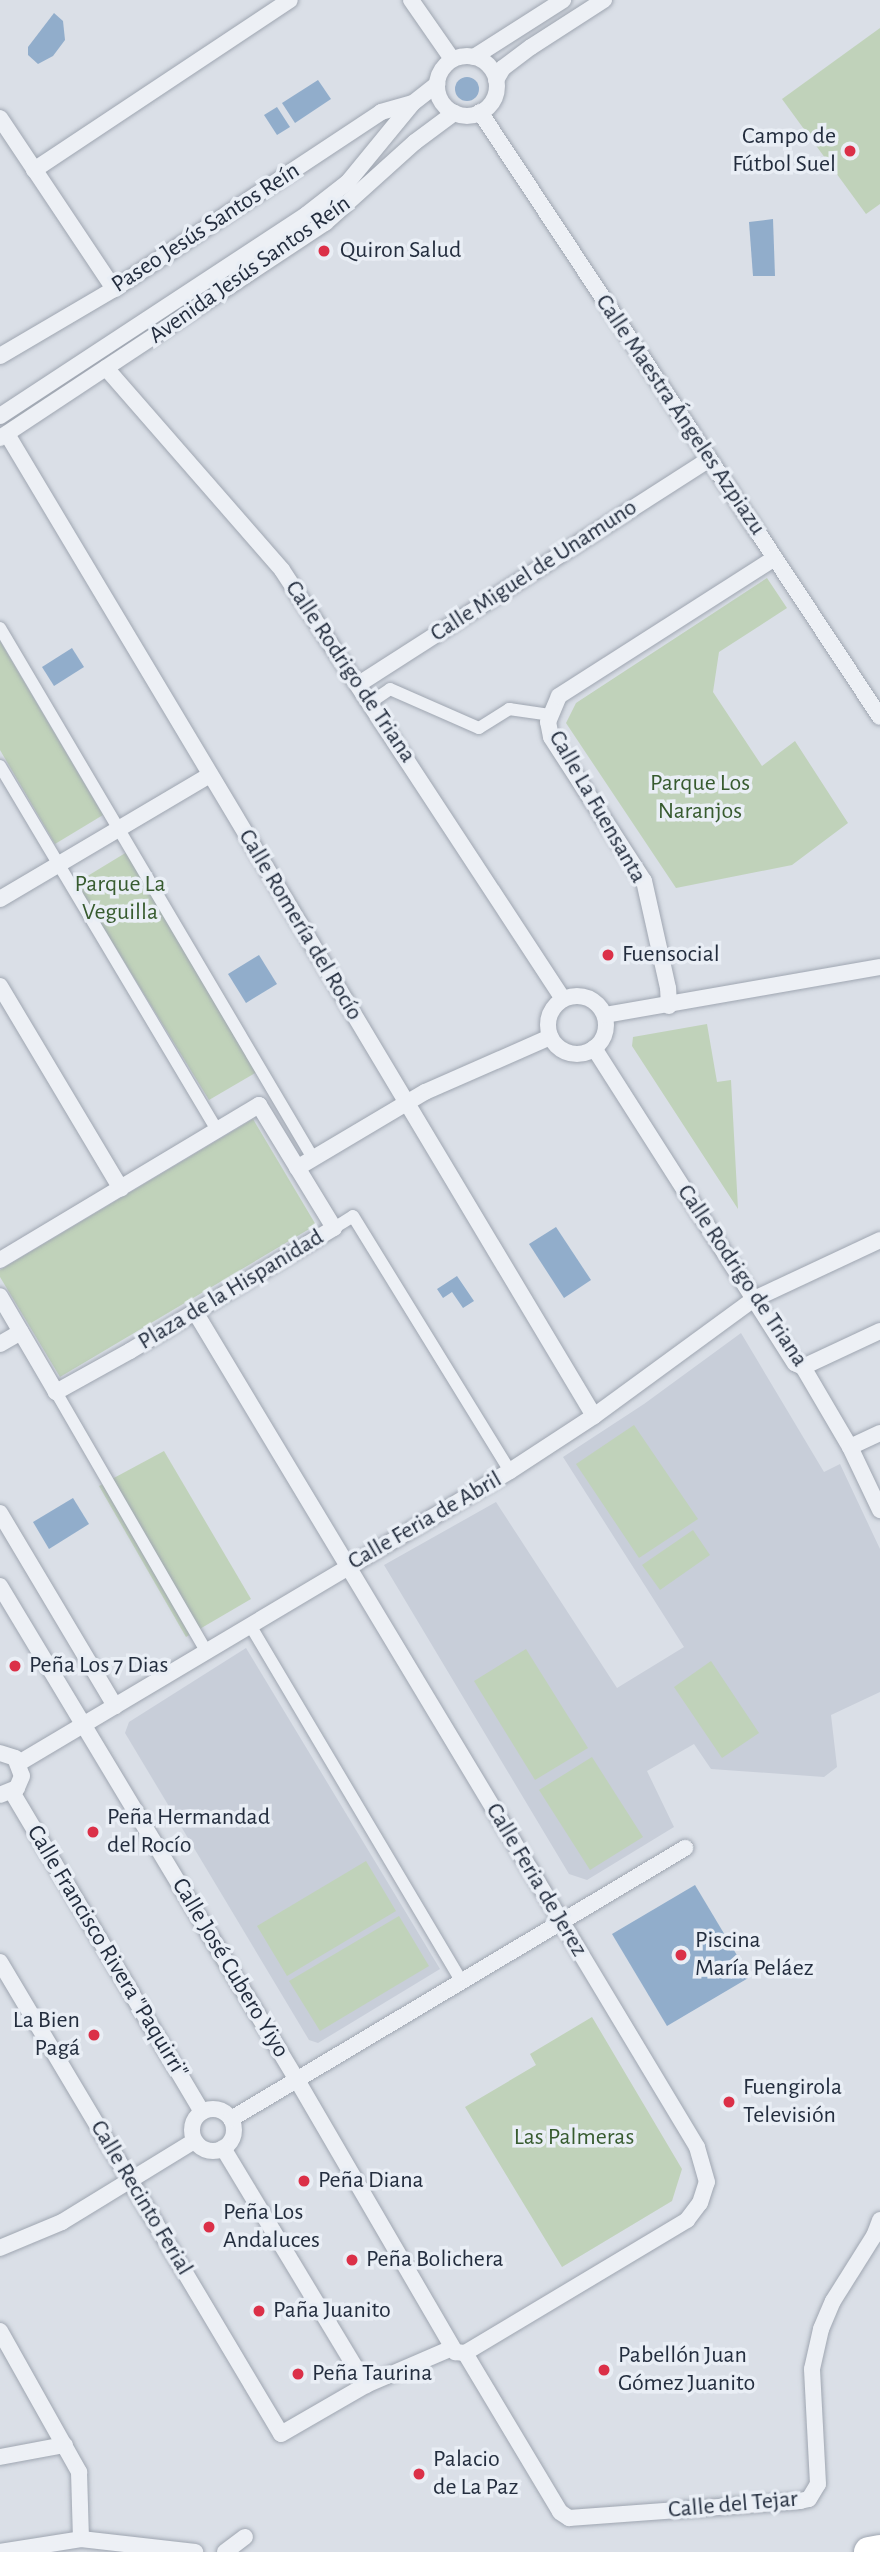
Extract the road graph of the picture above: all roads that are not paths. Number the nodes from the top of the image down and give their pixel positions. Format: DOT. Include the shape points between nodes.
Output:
graph roads {
  1 [pos="290,0"];
  2 [pos="411,0"];
  3 [pos="563,0"];
  4 [pos="604,0"];
  5 [pos="474,57"];
  6 [pos="452,60"];
  7 [pos="496,80"];
  8 [pos="437,84"];
  9 [pos="412,103"];
  10 [pos="480,112"];
  11 [pos="454,113"];
  12 [pos="0,117"];
  13 [pos="34,170"];
  14 [pos="114,289"];
  15 [pos="0,356"];
  16 [pos="106,368"];
  17 [pos="0,416"];
  18 [pos="3,436"];
  19 [pos="709,459"];
  20 [pos="775,558"];
  21 [pos="0,628"];
  22 [pos="359,684"];
  23 [pos="371,702"];
  24 [pos="550,715"];
  25 [pos="880,718"];
  26 [pos="0,766"];
  27 [pos="211,775"];
  28 [pos="119,829"];
  29 [pos="58,865"];
  30 [pos="0,900"];
  31 [pos="880,967"];
  32 [pos="0,986"];
  33 [pos="563,999"];
  34 [pos="669,1006"];
  35 [pos="604,1016"];
  36 [pos="551,1037"];
  37 [pos="594,1048"];
  38 [pos="406,1103"];
  39 [pos="218,1131"];
  40 [pos="313,1158"];
  41 [pos="297,1168"];
  42 [pos="121,1189"];
  43 [pos="334,1228"];
  44 [pos="880,1240"];
  45 [pos="0,1260"];
  46 [pos="0,1296"];
  47 [pos="754,1299"];
  48 [pos="195,1312"];
  49 [pos="880,1331"];
  50 [pos="20,1332"];
  51 [pos="0,1345"];
  52 [pos="803,1367"];
  53 [pos="56,1392"];
  54 [pos="594,1416"];
  55 [pos="880,1433"];
  56 [pos="850,1447"];
  57 [pos="510,1471"];
  58 [pos="880,1510"];
  59 [pos="0,1513"];
  60 [pos="349,1566"];
  61 [pos="0,1586"];
  62 [pos="250,1625"];
  63 [pos="206,1651"];
  64 [pos="115,1706"];
  65 [pos="84,1724"];
  66 [pos="0,1753"];
  67 [pos="19,1763"];
  68 [pos="6,1794"];
  69 [pos="685,1848"];
  70 [pos="561,1924"];
  71 [pos="0,1962"];
  72 [pos="463,1982"];
  73 [pos="297,2080"];
  74 [pos="202,2112"];
  75 [pos="231,2119"];
  76 [pos="194,2140"];
  77 [pos="223,2148"];
  78 [pos="130,2180"];
  79 [pos="880,2220"];
  80 [pos="0,2248"];
  81 [pos="0,2332"];
  82 [pos="457,2351"];
  83 [pos="366,2385"];
  84 [pos="281,2434"];
  85 [pos="65,2445"];
  86 [pos="0,2457"];
  87 [pos="569,2518"];
  88 [pos="245,2537"];
  89 [pos="81,2539"];
  90 [pos="880,2550"];
  91 [pos="1,2552"];
  92 [pos="195,2552"];
  93 [pos="225,2552"];
  94 [pos="869,2552"];
  1 -- 13 [label="street"];
  2 -- 6 [label="street"];
  3 -- 5 [label="street"];
  4 -- 7 [label="street" via="531,47 503,68"];
  5 -- 6 [label="street"];
  5 -- 7 [label="street" via="488,65"];
  6 -- 8 [label="street"];
  7 -- 10 [label="street" via="494,98"];
  8 -- 9 [label="street, Avenida Jesús Santos Reín"];
  8 -- 11 [label="street" via="441,101"];
  9 -- 14 [label="street, Paseo Jesús Santos Reín" via="381,112"];
  9 -- 17 [label="street, Avenida Jesús Santos Reín" via="348,182 307,214"];
  10 -- 11 [label="street"];
  10 -- 19 [label="street, Calle Maestra Ángeles Azpiazu"];
  11 -- 16 [label="street, Avenida Jesús Santos Reín" via="325,223"];
  12 -- 13 [label="street"];
  13 -- 14 [label="street"];
  14 -- 15 [label="street, Paseo Jesús Santos Reín"];
  16 -- 18 [label="street, Avenida Jesús Santos Reín"];
  16 -- 22 [label="street, Calle Rodrigo de Triana" via="282,570"];
  18 -- 27 [label="street, Calle Romería del Rocío"];
  19 -- 20 [label="street, Calle Maestra Ángeles Azpiazu"];
  19 -- 22 [label="street, Calle Miguel de Unamuno"];
  20 -- 24 [label="street, Calle La Fuensanta" via="559,696"];
  20 -- 25 [label="street, Calle Maestra Ángeles Azpiazu"];
  21 -- 28 [label="street"];
  22 -- 23 [label="street, Calle Rodrigo de Triana"];
  23 -- 24 [label="street" via="390,689 479,728 509,709"];
  23 -- 33 [label="street, Calle Rodrigo de Triana"];
  24 -- 34 [label="street, Calle La Fuensanta" via="551,737 644,881"];
  26 -- 29 [label="street"];
  27 -- 28 [label="street"];
  27 -- 38 [label="street, Calle Romería del Rocío"];
  28 -- 29 [label="street"];
  28 -- 40 [label="street"];
  29 -- 30 [label="street"];
  29 -- 39 [label="street"];
  31 -- 34 [label="street"];
  32 -- 42 [label="street"];
  33 -- 35 [label="street" via="588,998"];
  33 -- 36 [label="street" via="548,1019"];
  34 -- 35 [label="street"];
  35 -- 37 [label="street" via="605,1034"];
  36 -- 37 [label="street" via="569,1053"];
  36 -- 38 [label="street"];
  37 -- 47 [label="street, Calle Rodrigo de Triana"];
  38 -- 40 [label="street"];
  38 -- 54 [label="street, Calle Romería del Rocío"];
  39 -- 41 [label="street, Plaza de la Hispanidad" via="259,1105"];
  39 -- 42 [label="street, Plaza de la Hispanidad"];
  40 -- 41 [label="street"];
  41 -- 43 [label="street, Plaza de la Hispanidad"];
  42 -- 45 [label="street, Plaza de la Hispanidad"];
  43 -- 48 [label="street, Plaza de la Hispanidad"];
  43 -- 57 [label="street" via="353,1216"];
  44 -- 47 [label="street, Calle Feria de Abril"];
  46 -- 50 [label="street"];
  47 -- 52 [label="street, Calle Rodrigo de Triana" via="795,1363"];
  47 -- 54 [label="street, Calle Feria de Abril"];
  48 -- 53 [label="street, Plaza de la Hispanidad"];
  48 -- 60 [label="street, Calle Feria de Jerez"];
  49 -- 52 [label="street"];
  50 -- 51 [label="street"];
  50 -- 53 [label="street"];
  52 -- 56 [label="street, Calle Rodrigo de Triana"];
  53 -- 63 [label="street"];
  54 -- 57 [label="street, Calle Feria de Abril"];
  55 -- 56 [label="street"];
  56 -- 58 [label="street, Calle Rodrigo de Triana"];
  57 -- 60 [label="street, Calle Feria de Abril"];
  59 -- 64 [label="street"];
  60 -- 62 [label="street, Calle Feria de Abril"];
  60 -- 70 [label="street, Calle Feria de Jerez"];
  61 -- 65 [label="street, Calle José Cubero Yiyo"];
  62 -- 63 [label="street, Calle Feria de Abril"];
  62 -- 72 [label="street"];
  63 -- 64 [label="street, Calle Feria de Abril"];
  64 -- 65 [label="street, Calle Feria de Abril"];
  65 -- 67 [label="street, Calle Feria de Abril"];
  65 -- 73 [label="street, Calle José Cubero Yiyo"];
  66 -- 67 [label="street"];
  67 -- 68 [label="street" via="20,1783"];
  68 -- 74 [label="street, Calle Francisco Rivera \"Paquirri\""];
  69 -- 70 [label="street"];
  70 -- 72 [label="street"];
  70 -- 82 [label="street, Calle Feria de Jerez" via="697,2147 707,2182 701,2203 687,2220"];
  71 -- 78 [label="street, Calle Recinto Ferial"];
  72 -- 73 [label="street"];
  73 -- 75 [label="street"];
  73 -- 82 [label="street, Calle José Cubero Yiyo"];
  74 -- 75 [label="street" via="215,2109"];
  74 -- 76 [label="street" via="193,2121"];
  75 -- 77 [label="street" via="232,2139"];
  76 -- 77 [label="street" via="211,2151"];
  76 -- 78 [label="street"];
  77 -- 83 [label="street"];
  78 -- 80 [label="street" via="62,2222"];
  78 -- 84 [label="street, Calle Recinto Ferial"];
  79 -- 87 [label="street, Calle del Tejar" via="821,2329 812,2369 817,2484 809,2499"];
  81 -- 85 [label="street"];
  82 -- 83 [label="street, Calle Feria de Jerez"];
  82 -- 87 [label="street, Calle José Cubero Yiyo" via="560,2512"];
  83 -- 84 [label="street, Calle Feria de Jerez"];
  85 -- 86 [label="street"];
  85 -- 89 [label="street" via="79,2472"];
  88 -- 93 [label="street"];
  89 -- 91 [label="street"];
  89 -- 92 [label="street"];
  90 -- 94 [label="highway"];
}
